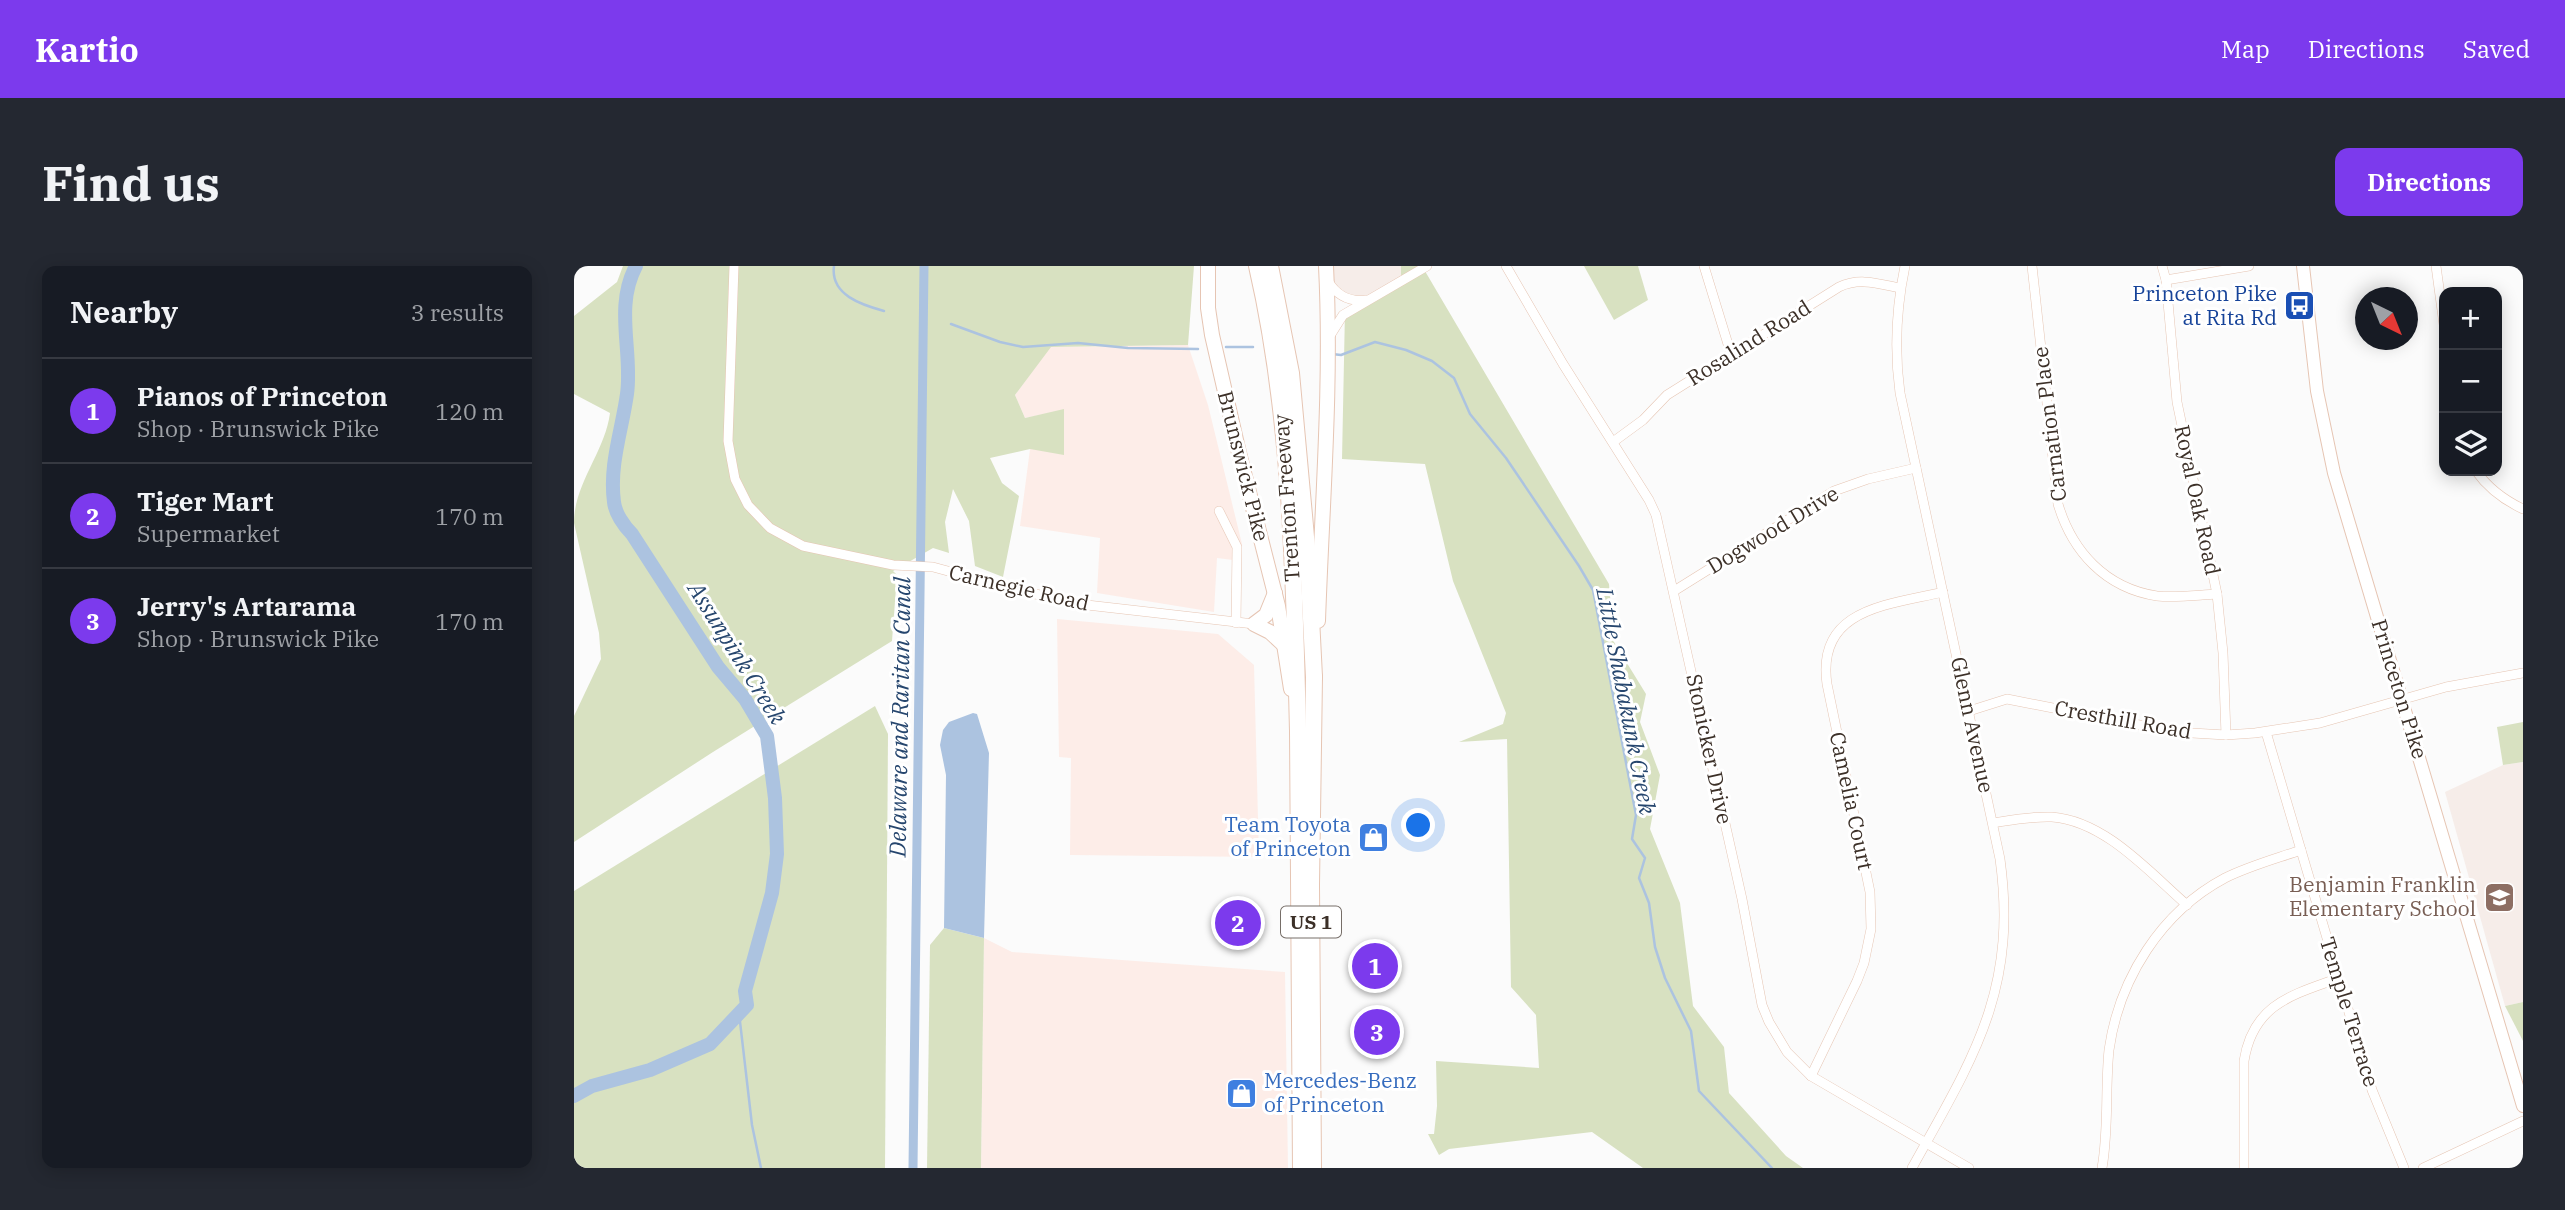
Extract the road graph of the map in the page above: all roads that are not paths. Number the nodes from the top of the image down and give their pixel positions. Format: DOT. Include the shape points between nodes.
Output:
graph roads {
  1 [pos="734,266"];
  2 [pos="1208,266"];
  3 [pos="1257,266"];
  4 [pos="1270,266"];
  5 [pos="1427,266"];
  6 [pos="1506,266"];
  7 [pos="1704,266"];
  8 [pos="1905,266"];
  9 [pos="2032,266"];
  10 [pos="2162,266"];
  11 [pos="2249,266"];
  12 [pos="2303,266"];
  13 [pos="2436,266"];
  14 [pos="1326,270"];
  15 [pos="2166,280"];
  16 [pos="1900,288"];
  17 [pos="2439,288"];
  18 [pos="1371,299"];
  19 [pos="1327,345"];
  20 [pos="1731,354"];
  21 [pos="1613,442"];
  22 [pos="1916,468"];
  23 [pos="2481,476"];
  24 [pos="2523,509"];
  25 [pos="1219,511"];
  26 [pos="1674,591"];
  27 [pos="1943,592"];
  28 [pos="1275,593"];
  29 [pos="2217,594"];
  30 [pos="1236,623"];
  31 [pos="1254,624"];
  32 [pos="1284,645"];
  33 [pos="2523,673"];
  34 [pos="1314,677"];
  35 [pos="2402,699"];
  36 [pos="1969,711"];
  37 [pos="1298,731"];
  38 [pos="2266,732"];
  39 [pos="2225,735"];
  40 [pos="1993,823"];
  41 [pos="2301,850"];
  42 [pos="2187,905"];
  43 [pos="2339,978"];
  44 [pos="1811,1076"];
  45 [pos="2523,1106"];
  46 [pos="2523,1121"];
  47 [pos="1926,1143"];
  48 [pos="1301,1168"];
  49 [pos="1313,1168"];
  50 [pos="1912,1168"];
  51 [pos="1969,1168"];
  52 [pos="2102,1168"];
  53 [pos="2244,1168"];
  54 [pos="2404,1168"];
  55 [pos="2423,1168"];
  1 -- 30 [label="street, Carnegie Road" via="728,441 732,469 743,497 762,521 783,537 803,546 878,562 933,567 1087,605"];
  2 -- 28 [label="main road, Brunswick Pike" via="1212,334"];
  3 -- 37 [label="highway, Trenton Freeway / US 1" via="1268,310 1289,483"];
  4 -- 34 [label="highway, Trenton Freeway / US 1" via="1291,373"];
  5 -- 18 [label="street"];
  6 -- 21 [label="street, Stonicker Drive"];
  7 -- 20 [label="street"];
  8 -- 16 [label="street, Glenn Avenue"];
  9 -- 29 [label="street, Carnation Place" via="2058,503 2071,538 2102,573 2130,589 2165,596"];
  10 -- 15 [label="street, Royal Oak Road"];
  11 -- 15 [label="street"];
  12 -- 35 [label="main road, Princeton Pike" via="2317,391 2334,473"];
  13 -- 17 [label="street"];
  14 -- 18 [label="street" via="1333,289 1346,298"];
  14 -- 19 [label="main road"];
  15 -- 29 [label="street, Royal Oak Road" via="2177,402"];
  16 -- 20 [label="street, Rosalind Road" via="1865,281 1846,283"];
  16 -- 22 [label="street, Glenn Avenue" via="1896,366"];
  18 -- 19 [label="street" via="1339,319"];
  19 -- 34 [label="main road"];
  20 -- 21 [label="street, Rosalind Road" via="1667,395"];
  21 -- 26 [label="street, Stonicker Drive" via="1656,514"];
  22 -- 26 [label="street, Dogwood Drive" via="1834,491"];
  22 -- 27 [label="street, Glenn Avenue"];
  23 -- 24 [label="street" via="2502,497"];
  25 -- 30 [label="street" via="1237,547"];
  26 -- 44 [label="street, Stonicker Drive" via="1762,1005 1777,1038"];
  27 -- 36 [label="street, Glenn Avenue"];
  27 -- 44 [label="street, Camelia Court" via="1857,614 1840,628 1828,649 1825,672 1870,892 1871,929 1857,981"];
  28 -- 31 [label="main road" via="1266,615"];
  28 -- 32 [label="main road, Brunswick Pike"];
  29 -- 39 [label="street, Royal Oak Road"];
  30 -- 31 [label="street, Carnegie Road"];
  31 -- 32 [label="main road"];
  32 -- 37 [label="main road, Brunswick Pike"];
  33 -- 35 [label="street, Cresthill Road"];
  34 -- 49 [label="highway, US 1"];
  35 -- 38 [label="street, Cresthill Road" via="2320,723"];
  35 -- 45 [label="main road, Princeton Pike"];
  36 -- 39 [label="street, Cresthill Road" via="1997,701 2018,700 2154,729"];
  36 -- 40 [label="street, Glenn Avenue"];
  37 -- 48 [label="highway, Brunswick Pike / US 1"];
  38 -- 39 [label="street, Cresthill Road"];
  38 -- 41 [label="street, Temple Terrace"];
  40 -- 42 [label="street" via="2054,817 2083,824 2110,838"];
  40 -- 47 [label="street, Glenn Avenue" via="2005,911 2002,964 1973,1058"];
  41 -- 42 [label="street" via="2224,879"];
  41 -- 43 [label="street, Temple Terrace"];
  42 -- 52 [label="street" via="2144,953 2116,1014 2109,1052"];
  43 -- 53 [label="street" via="2280,1001 2255,1028 2244,1061"];
  43 -- 54 [label="street, Temple Terrace" via="2372,1090"];
  44 -- 47 [label="street, Stonicker Drive"];
  46 -- 55 [label="street"];
  47 -- 50 [label="street, Glenn Avenue"];
  47 -- 51 [label="street, Stonicker Drive"];
}
